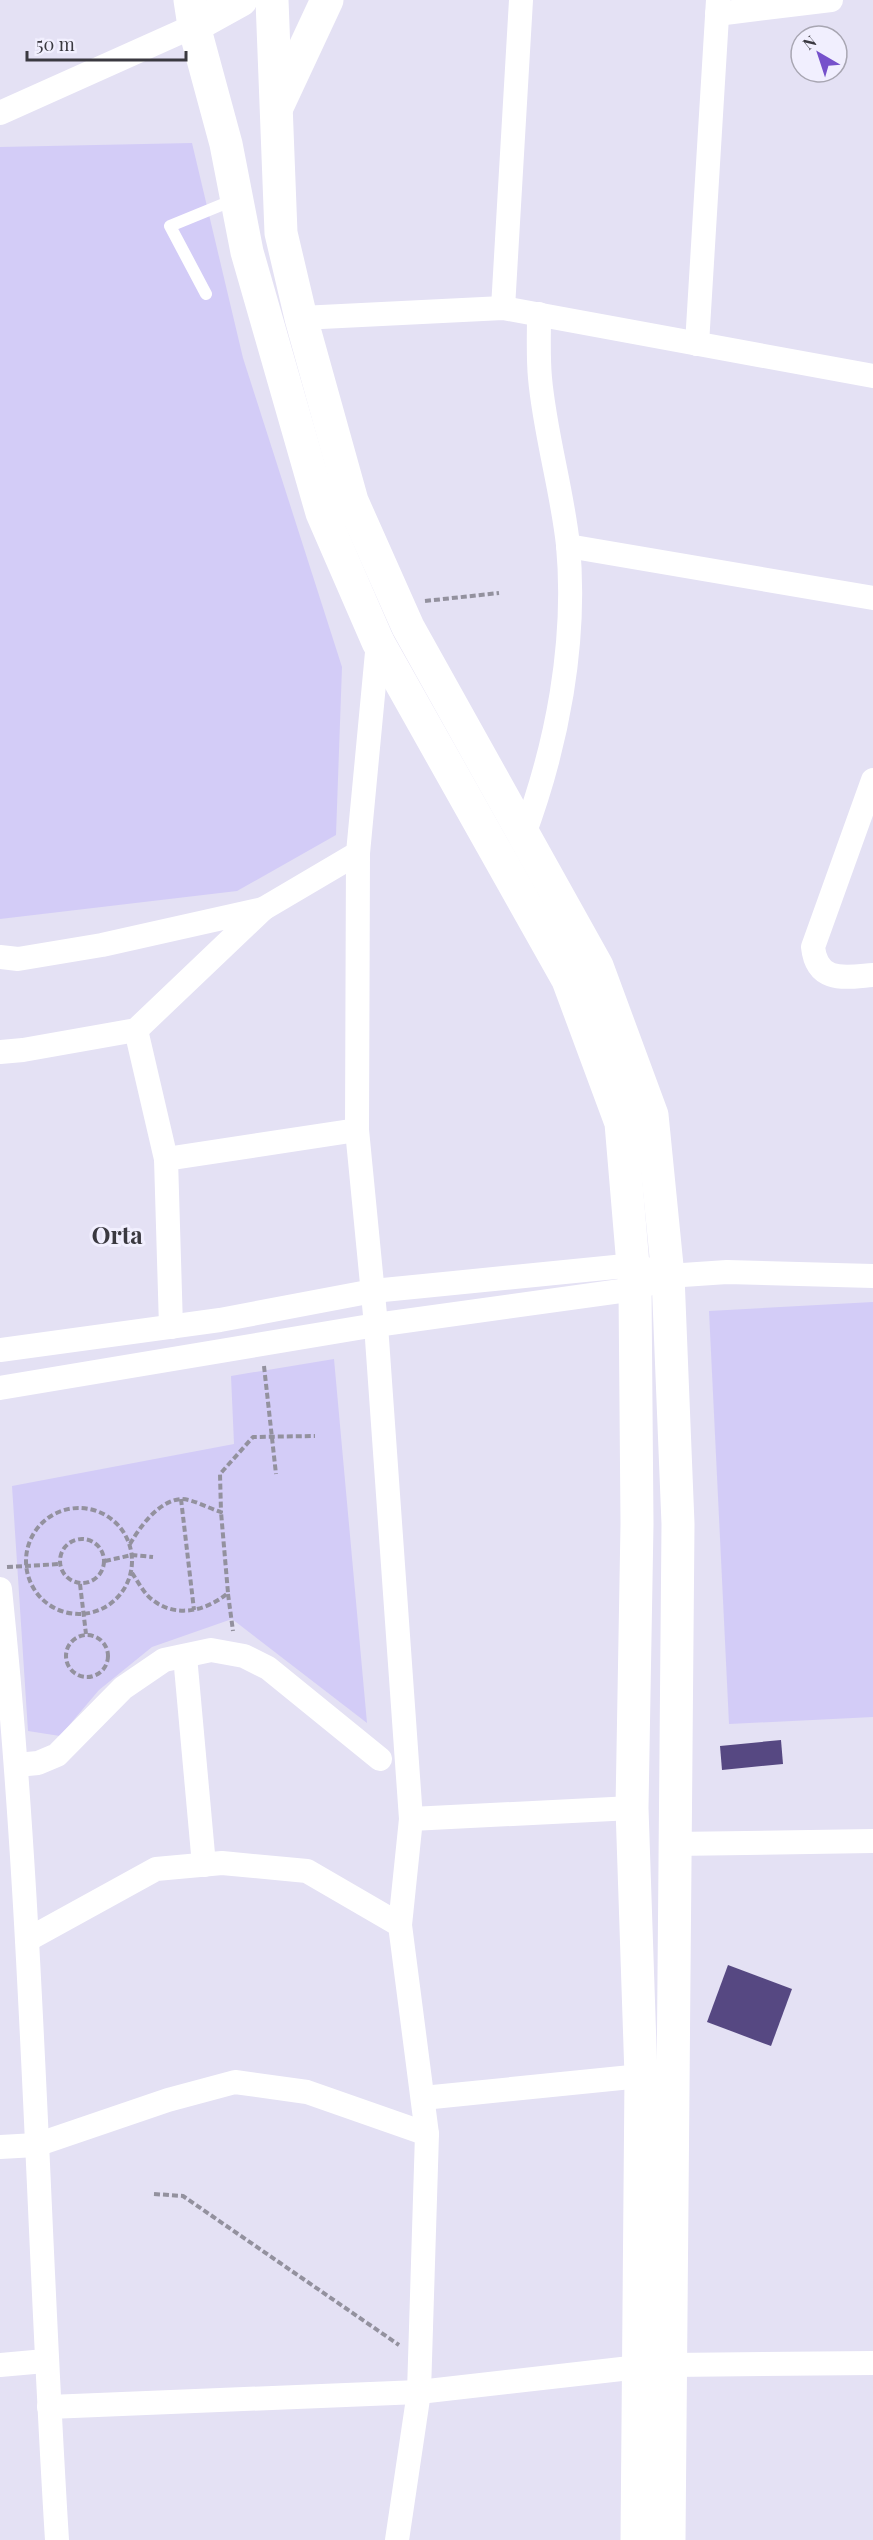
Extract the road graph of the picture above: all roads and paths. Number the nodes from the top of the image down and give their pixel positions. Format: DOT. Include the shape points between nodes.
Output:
graph roads {
  1 [pos="241,0"];
  2 [pos="272,0"];
  3 [pos="327,0"];
  4 [pos="521,0"];
  5 [pos="831,0"];
  6 [pos="718,7"];
  7 [pos="192,13"];
  8 [pos="275,112"];
  9 [pos="0,113"];
  10 [pos="237,198"];
  11 [pos="206,294"];
  12 [pos="503,308"];
  13 [pos="539,314"];
  14 [pos="301,318"];
  15 [pos="697,344"];
  16 [pos="873,376"];
  17 [pos="568,546"];
  18 [pos="499,593"];
  19 [pos="873,598"];
  20 [pos="402,616"];
  21 [pos="378,642"];
  22 [pos="873,780"];
  23 [pos="524,837"];
  24 [pos="358,853"];
  25 [pos="262,909"];
  26 [pos="0,957"];
  27 [pos="873,975"];
  28 [pos="136,1030"];
  29 [pos="0,1052"];
  30 [pos="357,1130"];
  31 [pos="166,1159"];
  32 [pos="668,1276"];
  33 [pos="873,1276"];
  34 [pos="635,1277"];
  35 [pos="373,1291"];
  36 [pos="376,1325"];
  37 [pos="171,1327"];
  38 [pos="261,1344"];
  39 [pos="0,1350"];
  40 [pos="0,1388"];
  41 [pos="315,1436"];
  42 [pos="272,1437"];
  43 [pos="276,1474"];
  44 [pos="182,1499"];
  45 [pos="221,1512"];
  46 [pos="129,1545"];
  47 [pos="132,1555"];
  48 [pos="153,1557"];
  49 [pos="105,1561"];
  50 [pos="60,1564"];
  51 [pos="26,1565"];
  52 [pos="0,1567"];
  53 [pos="131,1572"];
  54 [pos="80,1584"];
  55 [pos="0,1589"];
  56 [pos="228,1593"];
  57 [pos="194,1610"];
  58 [pos="83,1615"];
  59 [pos="86,1634"];
  60 [pos="236,1653"];
  61 [pos="185,1656"];
  62 [pos="7,1726"];
  63 [pos="380,1759"];
  64 [pos="16,1765"];
  65 [pos="632,1808"];
  66 [pos="411,1819"];
  67 [pos="873,1841"];
  68 [pos="673,1844"];
  69 [pos="204,1865"];
  70 [pos="400,1925"];
  71 [pos="27,1940"];
  72 [pos="641,2076"];
  73 [pos="423,2098"];
  74 [pos="427,2134"];
  75 [pos="36,2145"];
  76 [pos="0,2147"];
  77 [pos="154,2194"];
  78 [pos="420,2359"];
  79 [pos="45,2361"];
  80 [pos="873,2363"];
  81 [pos="0,2365"];
  82 [pos="655,2366"];
  83 [pos="418,2392"];
  84 [pos="48,2407"];
  85 [pos="57,2540"];
  86 [pos="397,2540"];
  87 [pos="637,2540"];
  88 [pos="669,2540"];
  1 -- 7 [label="street"];
  2 -- 8 [label="street"];
  3 -- 8 [label="street"];
  4 -- 12 [label="street"];
  5 -- 6 [label="street"];
  6 -- 15 [label="street"];
  7 -- 9 [label="street"];
  7 -- 10 [label="street"];
  8 -- 14 [label="street" via="281,233"];
  10 -- 11 [label="lane" via="170,226"];
  10 -- 21 [label="street" via="247,252 322,513"];
  12 -- 13 [label="street"];
  12 -- 14 [label="street"];
  13 -- 15 [label="street"];
  13 -- 17 [label="street" via="540,379"];
  14 -- 20 [label="street" via="352,501"];
  15 -- 16 [label="street"];
  17 -- 19 [label="street"];
  17 -- 23 [label="street" via="562,690 543,785"];
  18 -- 20 [label="path"];
  20 -- 21 [label="street"];
  20 -- 23 [label="street"];
  21 -- 24 [label="street"];
  21 -- 34 [label="street" via="568,980 621,1123"];
  22 -- 27 [label="street" via="813,947 820,967 832,975"];
  23 -- 32 [label="street" via="597,966 652,1115"];
  24 -- 25 [label="street"];
  24 -- 30 [label="street"];
  25 -- 26 [label="street" via="102,945 18,959"];
  25 -- 28 [label="street"];
  28 -- 29 [label="street"];
  28 -- 31 [label="street"];
  30 -- 31 [label="street"];
  30 -- 35 [label="street"];
  31 -- 37 [label="street"];
  32 -- 33 [label="street" via="727,1272"];
  32 -- 34 [label="street"];
  32 -- 68 [label="street" via="678,1524"];
  34 -- 35 [label="street"];
  34 -- 36 [label="street"];
  34 -- 65 [label="street" via="637,1524"];
  35 -- 36 [label="street"];
  35 -- 37 [label="street"];
  36 -- 38 [label="street"];
  36 -- 66 [label="street"];
  37 -- 39 [label="street"];
  38 -- 40 [label="street"];
  38 -- 42 [label="path"];
  41 -- 42 [label="path"];
  42 -- 43 [label="path"];
  42 -- 45 [label="path" via="253,1437 220,1474"];
  44 -- 45 [label="path"];
  44 -- 46 [label="path" via="162,1507 143,1523"];
  44 -- 57 [label="path"];
  45 -- 56 [label="path"];
  46 -- 47 [label="path"];
  46 -- 51 [label="path" via="118,1524 104,1514 71,1508 53,1514 39,1526 29,1541"];
  47 -- 48 [label="path"];
  47 -- 49 [label="path"];
  47 -- 53 [label="path"];
  49 -- 50 [label="path" via="94,1543 81,1539 67,1544"];
  49 -- 54 [label="path" via="100,1575"];
  50 -- 51 [label="path"];
  50 -- 54 [label="path" via="66,1577"];
  51 -- 52 [label="path"];
  51 -- 58 [label="path" via="35,1593 48,1606"];
  53 -- 57 [label="path" via="149,1597 173,1611"];
  53 -- 58 [label="path" via="114,1602"];
  54 -- 58 [label="path"];
  55 -- 62 [label="street"];
  56 -- 57 [label="path" via="214,1605"];
  56 -- 60 [label="path"];
  58 -- 59 [label="path"];
  59 -- 59 [label="path" via="73,1639 65,1657 71,1671 92,1677 104,1669 109,1655 99,1638"];
  60 -- 61 [label="street" via="211,1650"];
  60 -- 63 [label="street" via="268,1668"];
  61 -- 64 [label="street" via="164,1660 123,1688 57,1755"];
  61 -- 69 [label="street"];
  62 -- 64 [label="street"];
  64 -- 71 [label="street"];
  65 -- 66 [label="street"];
  65 -- 72 [label="street"];
  66 -- 70 [label="street"];
  67 -- 68 [label="street"];
  68 -- 82 [label="street"];
  69 -- 70 [label="street" via="222,1863 307,1871"];
  69 -- 71 [label="street" via="156,1869"];
  70 -- 73 [label="street"];
  71 -- 75 [label="street"];
  72 -- 73 [label="street"];
  72 -- 82 [label="street"];
  73 -- 74 [label="street"];
  74 -- 75 [label="street" via="307,2092 235,2082 168,2100"];
  74 -- 78 [label="street"];
  75 -- 76 [label="street"];
  75 -- 79 [label="street"];
  77 -- 78 [label="path" via="183,2196"];
  78 -- 83 [label="street"];
  79 -- 81 [label="street"];
  79 -- 84 [label="street"];
  80 -- 82 [label="street"];
  82 -- 83 [label="street"];
  82 -- 87 [label="street"];
  82 -- 88 [label="street"];
  83 -- 84 [label="street"];
  83 -- 86 [label="street"];
  84 -- 85 [label="street"];
}
